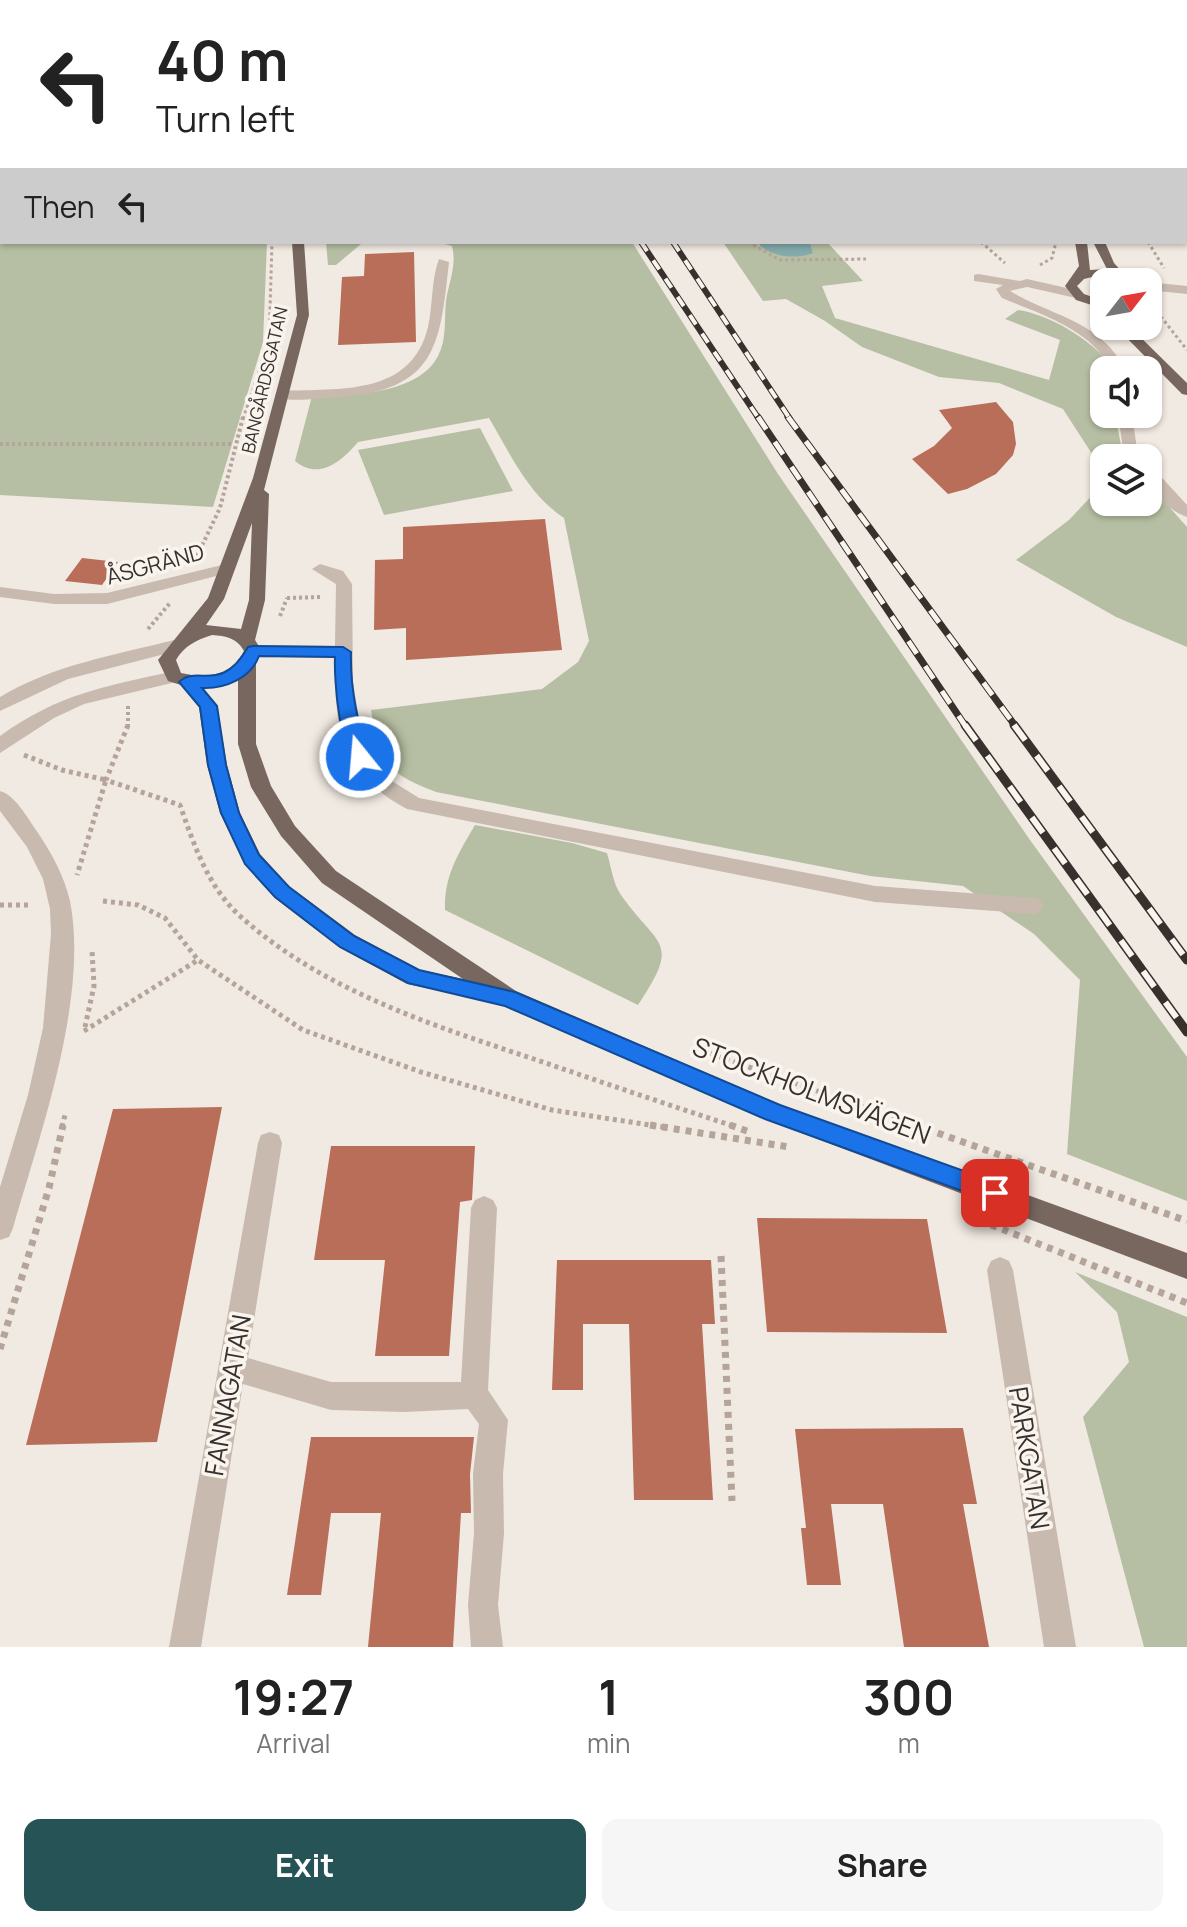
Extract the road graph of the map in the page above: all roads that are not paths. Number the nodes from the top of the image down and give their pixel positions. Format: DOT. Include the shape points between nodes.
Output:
graph roads {
  1 [pos="298,244"];
  2 [pos="1081,244"];
  3 [pos="1100,244"];
  4 [pos="443,262"];
  5 [pos="1114,268"];
  6 [pos="1090,276"];
  7 [pos="1079,277"];
  8 [pos="978,278"];
  9 [pos="1027,283"];
  10 [pos="1162,288"];
  11 [pos="1184,290"];
  12 [pos="1076,294"];
  13 [pos="1162,295"];
  14 [pos="1090,301"];
  15 [pos="1137,340"];
  16 [pos="1142,340"];
  17 [pos="1145,347"];
  18 [pos="1112,356"];
  19 [pos="1187,391"];
  20 [pos="282,395"];
  21 [pos="261,478"];
  22 [pos="1162,488"];
  23 [pos="1187,512"];
  24 [pos="226,569"];
  25 [pos="320,569"];
  26 [pos="0,592"];
  27 [pos="190,635"];
  28 [pos="174,646"];
  29 [pos="253,651"];
  30 [pos="343,652"];
  31 [pos="181,680"];
  32 [pos="0,705"];
  33 [pos="0,746"];
  34 [pos="0,798"];
  35 [pos="1033,906"];
  36 [pos="508,998"];
  37 [pos="270,1143"];
  38 [pos="8,1171"];
  39 [pos="484,1208"];
  40 [pos="0,1228"];
  41 [pos="1187,1266"];
  42 [pos="1000,1270"];
  43 [pos="232,1367"];
  44 [pos="474,1395"];
  45 [pos="185,1647"];
  46 [pos="487,1647"];
  47 [pos="1060,1647"];
  1 -- 20 [label="main road, BANGÅRDSGATAN" via="303,315"];
  2 -- 7 [label="main road" via="1085,266"];
  3 -- 5 [label="main road"];
  4 -- 20 [label="street" via="432,336 417,369 380,386"];
  6 -- 7 [label="main road"];
  7 -- 9 [label="street"];
  7 -- 12 [label="main road" via="1071,286"];
  8 -- 9 [label="street"];
  9 -- 12 [label="street"];
  9 -- 18 [label="street" via="1002,289 1003,293 1095,339"];
  10 -- 11 [label="street"];
  11 -- 13 [label="street"];
  12 -- 14 [label="main road"];
  15 -- 17 [label="main road"];
  16 -- 17 [label="main road"];
  17 -- 19 [label="main road"];
  20 -- 21 [label="main road, BANGÅRDSGATAN"];
  21 -- 24 [label="main road, BANGÅRDSGATAN"];
  21 -- 29 [label="main road, BANGÅRDSGATAN"];
  22 -- 23 [label="street"];
  24 -- 26 [label="street, ÅSGRÄND" via="99,602"];
  24 -- 27 [label="main road, BANGÅRDSGATAN" via="216,599"];
  25 -- 30 [label="street" via="334,572 344,586"];
  27 -- 28 [label="main road"];
  27 -- 29 [label="main road" via="232,631"];
  28 -- 31 [label="main road" via="167,660"];
  28 -- 32 [label="street" via="54,677"];
  29 -- 30 [label="street"];
  29 -- 31 [label="main road" via="231,677 210,683"];
  29 -- 36 [label="main road, STOCKHOLMSVÄGEN" via="245,703 247,744 261,787 288,831 329,877"];
  30 -- 35 [label="street" via="348,720 360,757 388,791 414,804 875,894"];
  31 -- 33 [label="street" via="128,685 65,704"];
  31 -- 36 [label="main road, STOCKHOLMSVÄGEN" via="208,706 230,813 252,859 282,892 347,941 415,978"];
  34 -- 38 [label="street" via="45,865 57,890 62,924 56,1034"];
  36 -- 41 [label="main road, STOCKHOLMSVÄGEN" via="773,1112"];
  37 -- 43 [label="street, FANNAGATAN"];
  38 -- 40 [label="street"];
  39 -- 44 [label="street"];
  42 -- 47 [label="street, PARKGATAN"];
  43 -- 44 [label="street" via="331,1396"];
  43 -- 45 [label="street, FANNAGATAN"];
  44 -- 46 [label="street" via="494,1420 483,1605"];
}
